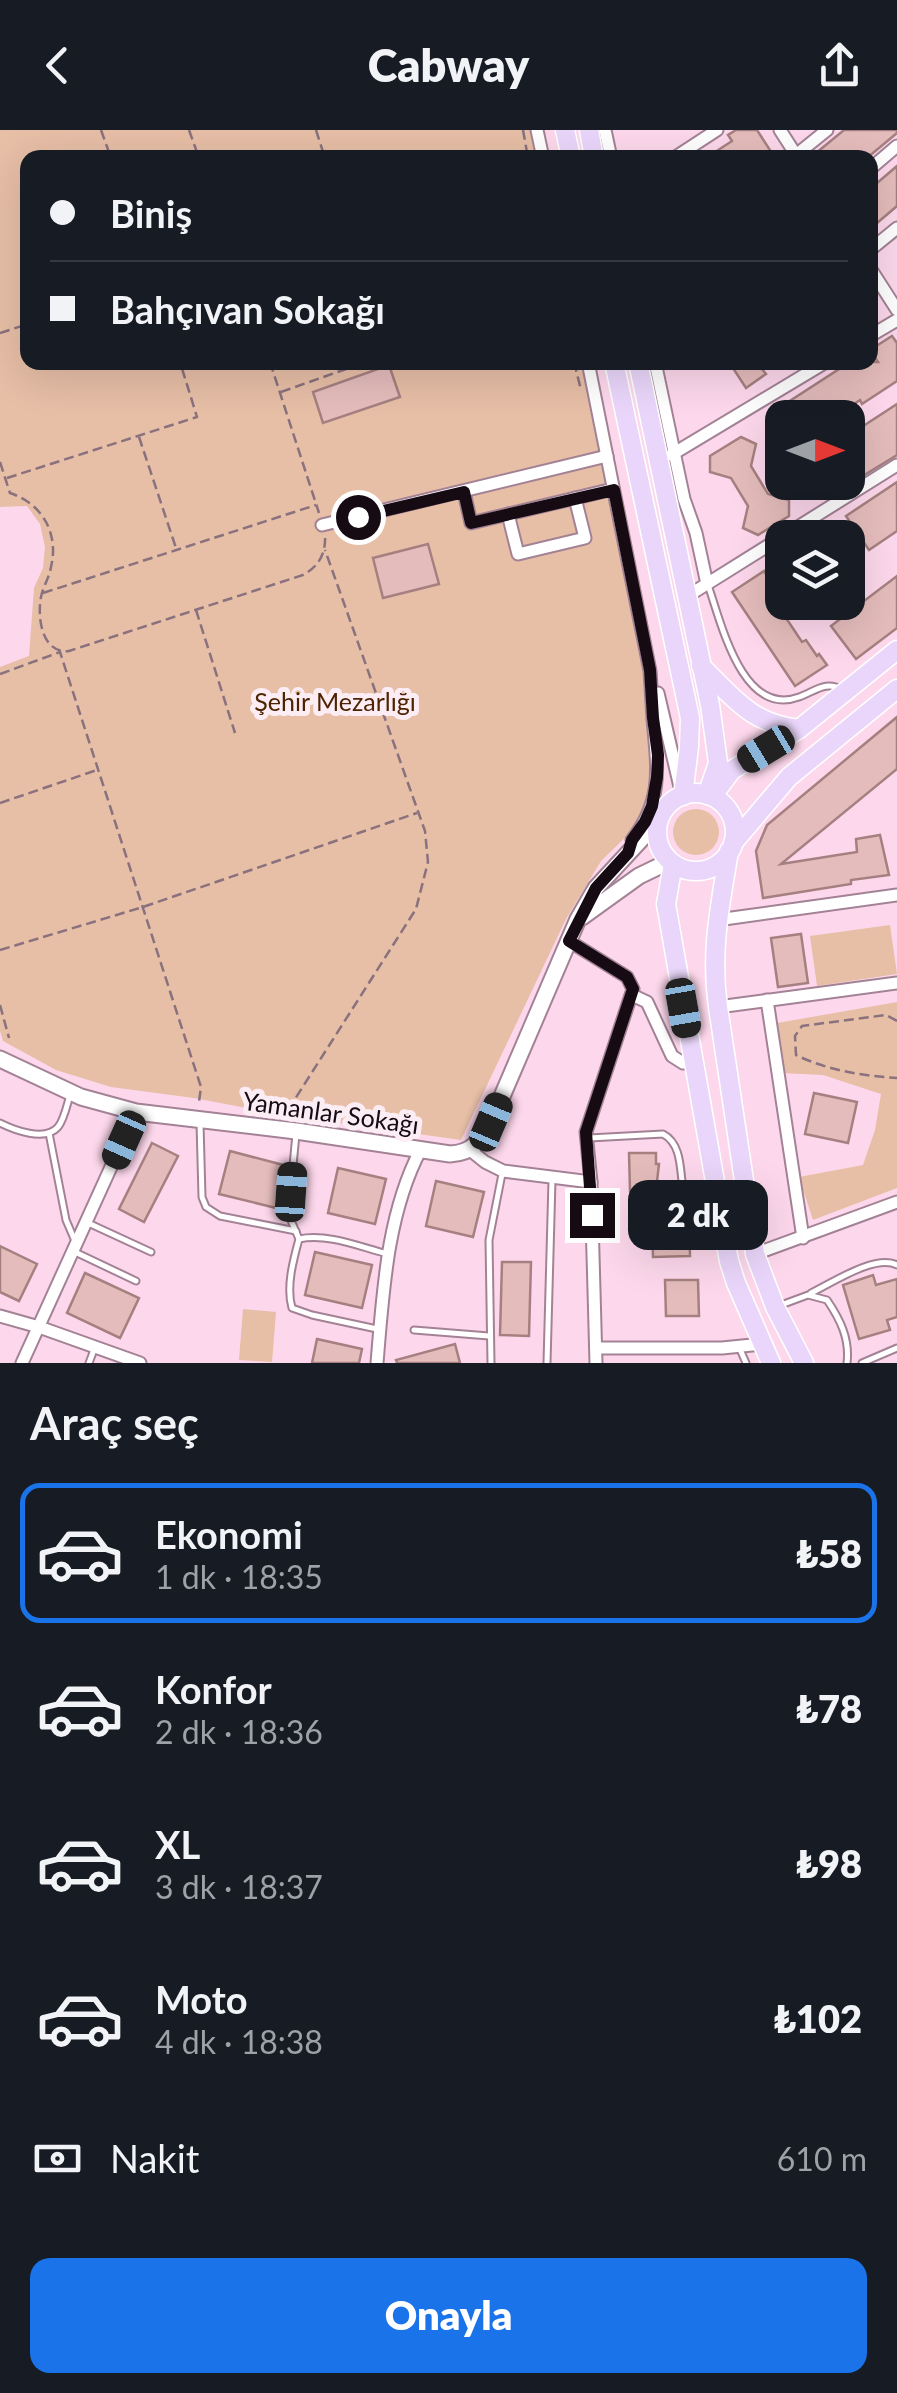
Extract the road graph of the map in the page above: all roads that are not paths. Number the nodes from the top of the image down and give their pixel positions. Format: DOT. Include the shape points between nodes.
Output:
graph roads {
  1 [pos="717,130"];
  2 [pos="826,130"];
  3 [pos="686,150"];
  4 [pos="804,150"];
  5 [pos="878,280"];
  6 [pos="897,310"];
  7 [pos="590,370"];
  8 [pos="616,370"];
  9 [pos="640,370"];
  10 [pos="656,370"];
  11 [pos="813,370"];
  12 [pos="607,456"];
  13 [pos="666,458"];
  14 [pos="897,465"];
  15 [pos="614,490"];
  16 [pos="464,492"];
  17 [pos="576,498"];
  18 [pos="508,514"];
  19 [pos="322,525"];
  20 [pos="707,584"];
  21 [pos="686,598"];
  22 [pos="897,650"];
  23 [pos="701,666"];
  24 [pos="650,670"];
  25 [pos="897,690"];
  26 [pos="846,691"];
  27 [pos="798,729"];
  28 [pos="682,796"];
  29 [pos="709,796"];
  30 [pos="659,820"];
  31 [pos="731,847"];
  32 [pos="628,853"];
  33 [pos="671,862"];
  34 [pos="897,895"];
  35 [pos="578,919"];
  36 [pos="717,920"];
  37 [pos="569,941"];
  38 [pos="897,983"];
  39 [pos="632,995"];
  40 [pos="767,1000"];
  41 [pos="718,1008"];
  42 [pos="0,1058"];
  43 [pos="693,1063"];
  44 [pos="71,1092"];
  45 [pos="136,1112"];
  46 [pos="200,1120"];
  47 [pos="0,1123"];
  48 [pos="296,1131"];
  49 [pos="49,1133"];
  50 [pos="586,1138"];
  51 [pos="421,1150"];
  52 [pos="470,1150"];
  53 [pos="502,1171"];
  54 [pos="552,1177"];
  55 [pos="592,1182"];
  56 [pos="682,1190"];
  57 [pos="897,1202"];
  58 [pos="86,1222"];
  59 [pos="296,1231"];
  60 [pos="803,1238"];
  61 [pos="299,1239"];
  62 [pos="75,1247"];
  63 [pos="151,1252"];
  64 [pos="755,1254"];
  65 [pos="389,1255"];
  66 [pos="897,1266"];
  67 [pos="136,1281"];
  68 [pos="808,1295"];
  69 [pos="775,1307"];
  70 [pos="0,1316"];
  71 [pos="39,1327"];
  72 [pos="380,1330"];
  73 [pos="414,1330"];
  74 [pos="490,1336"];
  75 [pos="762,1344"];
  76 [pos="738,1346"];
  77 [pos="95,1347"];
  78 [pos="596,1348"];
  79 [pos="897,1348"];
  80 [pos="22,1363"];
  81 [pos="89,1363"];
  82 [pos="140,1363"];
  83 [pos="377,1363"];
  84 [pos="492,1363"];
  85 [pos="547,1363"];
  86 [pos="596,1363"];
  87 [pos="746,1363"];
  88 [pos="771,1363"];
  89 [pos="804,1363"];
  90 [pos="846,1363"];
  91 [pos="862,1363"];
  1 -- 3 [label="street"];
  2 -- 4 [label="street"];
  5 -- 6 [label="street"];
  7 -- 12 [label="street"];
  8 -- 28 [label="main road" via="690,718"];
  9 -- 13 [label="main road"];
  10 -- 13 [label="street"];
  11 -- 13 [label="street"];
  12 -- 15 [label="street"];
  12 -- 16 [label="street"];
  13 -- 20 [label="street"];
  13 -- 21 [label="main road"];
  14 -- 20 [label="street"];
  15 -- 17 [label="street"];
  15 -- 24 [label="street"];
  16 -- 18 [label="street" via="471,523"];
  16 -- 19 [label="street"];
  17 -- 18 [label="street"];
  17 -- 18 [label="street" via="585,538 518,554"];
  20 -- 21 [label="street"];
  20 -- 26 [label="lane" via="738,668 758,690 784,699 824,685"];
  21 -- 23 [label="main road"];
  22 -- 26 [label="main road"];
  23 -- 27 [label="main road" via="755,716"];
  23 -- 29 [label="main road" via="718,756"];
  24 -- 28 [label="street"];
  24 -- 32 [label="street" via="657,777 650,813"];
  25 -- 31 [label="main road" via="789,777"];
  26 -- 27 [label="main road"];
  27 -- 29 [label="main road" via="732,770"];
  28 -- 29 [label="main road"];
  28 -- 30 [label="main road"];
  29 -- 31 [label="main road" via="730,814"];
  30 -- 32 [label="street"];
  30 -- 33 [label="main road" via="658,842"];
  31 -- 33 [label="main road" via="706,870"];
  31 -- 36 [label="main road"];
  32 -- 35 [label="street"];
  33 -- 35 [label="street"];
  33 -- 43 [label="main road" via="666,904"];
  34 -- 36 [label="street"];
  35 -- 37 [label="street"];
  36 -- 41 [label="main road"];
  37 -- 39 [label="street" via="627,977"];
  37 -- 52 [label="street" via="491,1122"];
  38 -- 40 [label="street"];
  39 -- 43 [label="street" via="648,1002 672,1056"];
  39 -- 50 [label="street"];
  40 -- 41 [label="street"];
  40 -- 60 [label="street"];
  41 -- 64 [label="main road"];
  42 -- 44 [label="street, Yamanlar Sokağı"];
  43 -- 75 [label="main road" via="729,1261"];
  44 -- 45 [label="street, Yamanlar Sokağı"];
  44 -- 49 [label="lane" via="60,1125"];
  45 -- 46 [label="street, Yamanlar Sokağı"];
  45 -- 58 [label="street"];
  46 -- 48 [label="street, Yamanlar Sokağı"];
  46 -- 59 [label="lane" via="206,1208"];
  47 -- 49 [label="lane"];
  48 -- 51 [label="street, Yamanlar Sokağı"];
  48 -- 59 [label="lane" via="290,1208"];
  49 -- 62 [label="lane"];
  50 -- 55 [label="street"];
  50 -- 56 [label="lane" via="668,1136"];
  51 -- 52 [label="street, Yamanlar Sokağı"];
  51 -- 65 [label="street" via="404,1184"];
  52 -- 53 [label="street"];
  53 -- 54 [label="street"];
  53 -- 74 [label="lane" via="490,1240"];
  54 -- 55 [label="street"];
  54 -- 85 [label="lane"];
  55 -- 78 [label="street"];
  57 -- 60 [label="street"];
  58 -- 62 [label="street"];
  58 -- 63 [label="lane"];
  59 -- 61 [label="lane"];
  60 -- 64 [label="street"];
  61 -- 65 [label="lane" via="330,1238"];
  61 -- 72 [label="lane" via="292,1308"];
  62 -- 67 [label="lane"];
  62 -- 71 [label="street"];
  64 -- 69 [label="main road"];
  65 -- 72 [label="street"];
  66 -- 68 [label="lane" via="876,1262"];
  68 -- 69 [label="lane"];
  68 -- 90 [label="lane" via="827,1300 839,1318 849,1348"];
  69 -- 89 [label="main road"];
  70 -- 71 [label="street"];
  71 -- 77 [label="street"];
  71 -- 80 [label="street"];
  72 -- 83 [label="street"];
  73 -- 74 [label="lane"];
  74 -- 84 [label="lane"];
  75 -- 76 [label="street"];
  75 -- 88 [label="main road"];
  76 -- 78 [label="street" via="722,1354"];
  76 -- 87 [label="lane"];
  77 -- 81 [label="lane"];
  77 -- 82 [label="street"];
  78 -- 86 [label="street"];
  79 -- 91 [label="lane"];
}
